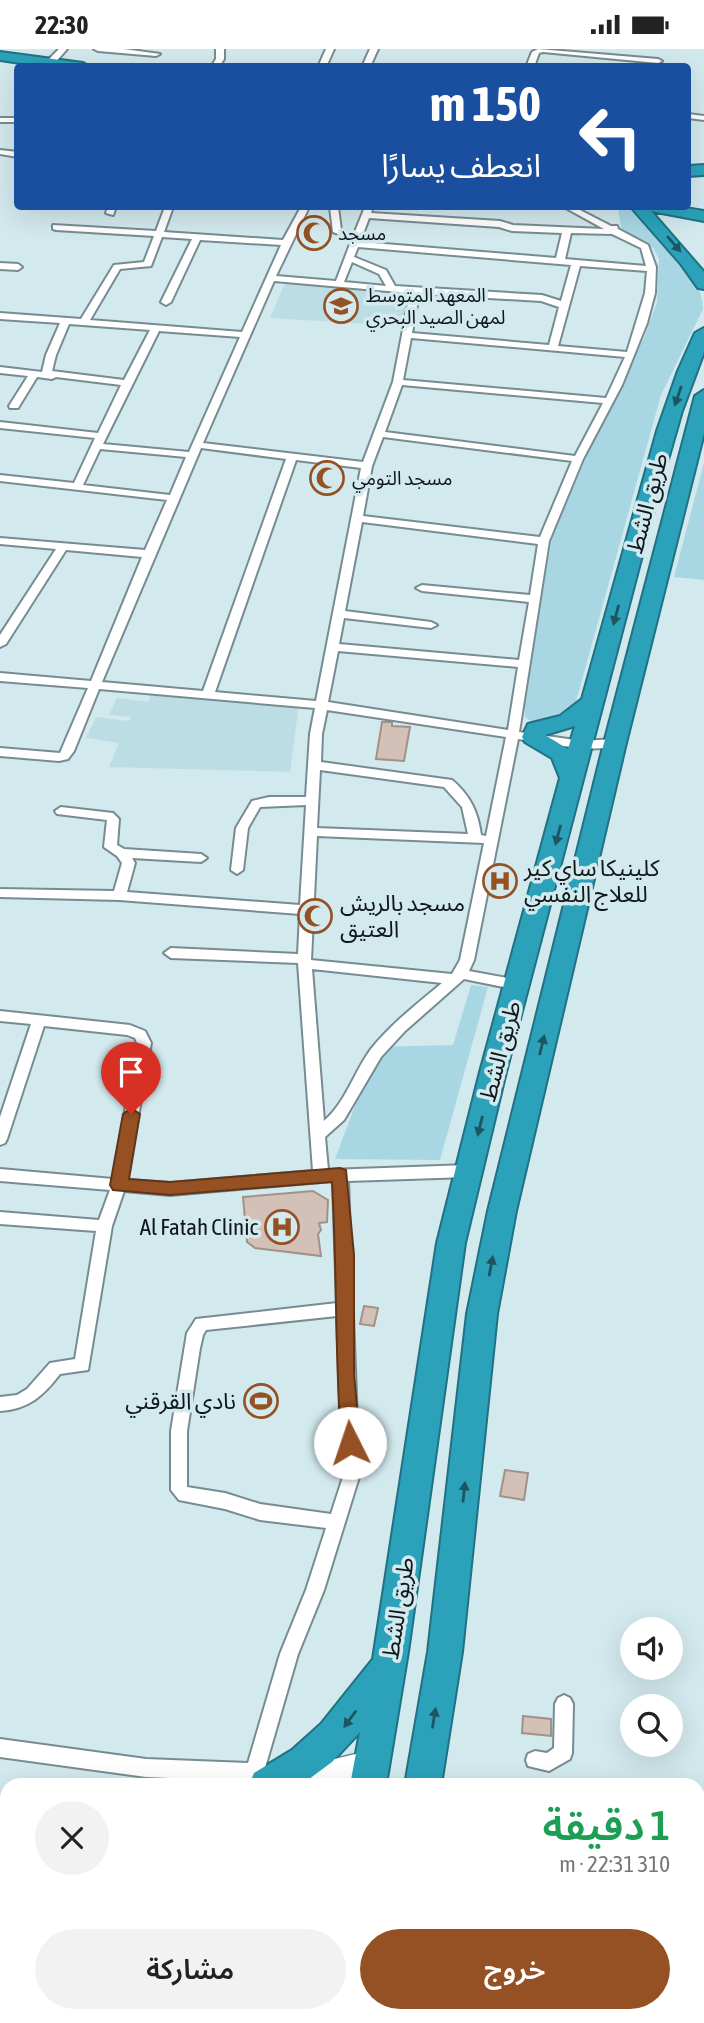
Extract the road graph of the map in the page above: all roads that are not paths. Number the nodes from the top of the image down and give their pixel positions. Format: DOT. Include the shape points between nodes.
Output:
graph roads {
  1 [pos="63,49"];
  2 [pos="98,49"];
  3 [pos="584,51"];
  4 [pos="156,54"];
  5 [pos="0,58"];
  6 [pos="40,63"];
  7 [pos="49,63"];
  8 [pos="532,63"];
  9 [pos="651,63"];
  10 [pos="168,210"];
  11 [pos="303,210"];
  12 [pos="334,210"];
  13 [pos="575,210"];
  14 [pos="642,210"];
  15 [pos="673,210"];
  16 [pos="682,210"];
  17 [pos="368,211"];
  18 [pos="704,215"];
  19 [pos="56,227"];
  20 [pos="614,228"];
  21 [pos="566,232"];
  22 [pos="160,235"];
  23 [pos="197,237"];
  24 [pos="356,241"];
  25 [pos="286,243"];
  26 [pos="349,258"];
  27 [pos="560,261"];
  28 [pos="576,262"];
  29 [pos="0,266"];
  30 [pos="18,267"];
  31 [pos="651,268"];
  32 [pos="271,278"];
  33 [pos="339,284"];
  34 [pos="704,284"];
  35 [pos="392,289"];
  36 [pos="415,291"];
  37 [pos="166,302"];
  38 [pos="564,305"];
  39 [pos="0,316"];
  40 [pos="65,322"];
  41 [pos="84,323"];
  42 [pos="156,327"];
  43 [pos="704,333"];
  44 [pos="247,335"];
  45 [pos="406,335"];
  46 [pos="553,348"];
  47 [pos="630,355"];
  48 [pos="0,370"];
  49 [pos="34,374"];
  50 [pos="51,376"];
  51 [pos="398,382"];
  52 [pos="127,383"];
  53 [pos="704,396"];
  54 [pos="609,401"];
  55 [pos="14,406"];
  56 [pos="0,425"];
  57 [pos="379,434"];
  58 [pos="101,436"];
  59 [pos="96,446"];
  60 [pos="195,450"];
  61 [pos="292,457"];
  62 [pos="578,459"];
  63 [pos="367,466"];
  64 [pos="0,478"];
  65 [pos="77,487"];
  66 [pos="173,498"];
  67 [pos="357,518"];
  68 [pos="0,541"];
  69 [pos="544,541"];
  70 [pos="63,546"];
  71 [pos="149,554"];
  72 [pos="422,588"];
  73 [pos="534,599"];
  74 [pos="341,614"];
  75 [pos="431,625"];
  76 [pos="0,644"];
  77 [pos="334,647"];
  78 [pos="524,664"];
  79 [pos="1,679"];
  80 [pos="94,684"];
  81 [pos="208,694"];
  82 [pos="593,700"];
  83 [pos="321,705"];
  84 [pos="525,733"];
  85 [pos="616,739"];
  86 [pos="583,740"];
  87 [pos="0,752"];
  88 [pos="314,765"];
  89 [pos="573,780"];
  90 [pos="312,801"];
  91 [pos="61,811"];
  92 [pos="310,832"];
  93 [pos="475,839"];
  94 [pos="491,839"];
  95 [pos="122,853"];
  96 [pos="201,857"];
  97 [pos="237,870"];
  98 [pos="0,893"];
  99 [pos="119,896"];
  100 [pos="306,909"];
  101 [pos="171,953"];
  102 [pos="305,962"];
  103 [pos="458,977"];
  104 [pos="518,985"];
  105 [pos="0,1016"];
  106 [pos="39,1020"];
  107 [pos="319,1134"];
  108 [pos="0,1139"];
  109 [pos="468,1171"];
  110 [pos="0,1175"];
  111 [pos="340,1175"];
  112 [pos="321,1176"];
  113 [pos="119,1185"];
  114 [pos="0,1218"];
  115 [pos="104,1226"];
  116 [pos="345,1310"];
  117 [pos="0,1404"];
  118 [pos="336,1521"];
  119 [pos="389,1664"];
  120 [pos="564,1704"];
  121 [pos="0,1748"];
  122 [pos="536,1760"];
  123 [pos="370,1775"];
  124 [pos="232,1778"];
  125 [pos="259,1778"];
  126 [pos="267,1778"];
  127 [pos="344,1778"];
  128 [pos="424,1778"];
  1 -- 7 [label="street"];
  2 -- 4 [label="street"];
  3 -- 8 [label="street" via="539,50"];
  3 -- 9 [label="street"];
  5 -- 6 [label="highway"];
  10 -- 22 [label="street"];
  11 -- 25 [label="street"];
  12 -- 24 [label="street" via="337,232"];
  13 -- 20 [label="street"];
  14 -- 34 [label="highway, one-way"];
  15 -- 18 [label="highway"];
  16 -- 18 [label="highway"];
  17 -- 21 [label="street"];
  17 -- 24 [label="street"];
  19 -- 22 [label="street"];
  20 -- 21 [label="street" via="609,232"];
  20 -- 31 [label="street" via="645,247"];
  21 -- 27 [label="street"];
  22 -- 23 [label="street"];
  22 -- 41 [label="street" via="148,264 117,267"];
  23 -- 25 [label="street"];
  23 -- 37 [label="street"];
  24 -- 26 [label="street"];
  24 -- 27 [label="street"];
  25 -- 32 [label="street"];
  26 -- 33 [label="street"];
  26 -- 35 [label="street" via="383,272"];
  27 -- 28 [label="street"];
  28 -- 31 [label="street"];
  28 -- 38 [label="street"];
  29 -- 30 [label="street"];
  31 -- 47 [label="street" via="649,308"];
  32 -- 33 [label="street"];
  32 -- 44 [label="street"];
  33 -- 35 [label="street"];
  35 -- 36 [label="street"];
  36 -- 38 [label="street" via="542,299"];
  36 -- 45 [label="street"];
  38 -- 46 [label="street"];
  39 -- 40 [label="street"];
  40 -- 41 [label="street"];
  40 -- 50 [label="street" via="51,355 47,373"];
  41 -- 42 [label="street"];
  42 -- 44 [label="street"];
  42 -- 52 [label="street"];
  43 -- 82 [label="highway, طريق الشط, one-way" via="674,406"];
  44 -- 60 [label="street"];
  45 -- 46 [label="street"];
  45 -- 51 [label="street"];
  46 -- 47 [label="street"];
  47 -- 54 [label="street"];
  48 -- 49 [label="street"];
  49 -- 50 [label="street"];
  49 -- 55 [label="street"];
  50 -- 52 [label="street"];
  51 -- 54 [label="street"];
  51 -- 57 [label="street"];
  52 -- 58 [label="street"];
  53 -- 85 [label="highway, طريق الشط"];
  54 -- 62 [label="street"];
  56 -- 58 [label="street"];
  57 -- 62 [label="street"];
  57 -- 63 [label="street"];
  58 -- 59 [label="street"];
  59 -- 60 [label="street"];
  59 -- 65 [label="street"];
  60 -- 61 [label="street"];
  60 -- 66 [label="street"];
  61 -- 63 [label="street"];
  61 -- 81 [label="street"];
  62 -- 69 [label="street"];
  63 -- 67 [label="street"];
  64 -- 65 [label="street"];
  65 -- 66 [label="street"];
  66 -- 71 [label="street"];
  67 -- 69 [label="street"];
  67 -- 74 [label="street"];
  68 -- 70 [label="street"];
  69 -- 73 [label="street"];
  70 -- 71 [label="street"];
  70 -- 76 [label="street"];
  71 -- 80 [label="street"];
  72 -- 73 [label="street"];
  73 -- 78 [label="street"];
  74 -- 75 [label="street"];
  74 -- 77 [label="street"];
  77 -- 78 [label="street"];
  77 -- 83 [label="street"];
  78 -- 84 [label="street"];
  79 -- 80 [label="street"];
  80 -- 81 [label="street"];
  80 -- 87 [label="street" via="64,756"];
  81 -- 83 [label="street"];
  82 -- 84 [label="highway" via="581,716 569,722"];
  82 -- 86 [label="highway, طريق الشط"];
  83 -- 84 [label="street"];
  83 -- 88 [label="street"];
  84 -- 86 [label="street"];
  84 -- 89 [label="highway" via="561,754"];
  84 -- 94 [label="street"];
  85 -- 86 [label="street"];
  128 -- 85 [label="highway, طريق الشط, one-way" via="445,1652 482,1314 522,1123"];
  86 -- 89 [label="highway, طريق الشط"];
  88 -- 90 [label="street"];
  88 -- 93 [label="street" via="448,783 464,796"];
  89 -- 104 [label="highway, طريق الشط, one-way"];
  90 -- 92 [label="street"];
  90 -- 97 [label="street" via="256,804 242,828"];
  91 -- 95 [label="street" via="109,816 113,823 110,847"];
  92 -- 93 [label="street"];
  92 -- 100 [label="street"];
  93 -- 94 [label="street"];
  94 -- 103 [label="street" via="467,961"];
  95 -- 96 [label="street"];
  95 -- 99 [label="street" via="129,863"];
  98 -- 99 [label="street"];
  99 -- 100 [label="street"];
  100 -- 102 [label="street"];
  101 -- 102 [label="street"];
  102 -- 103 [label="street"];
  102 -- 107 [label="street"];
  103 -- 104 [label="street"];
  103 -- 107 [label="street" via="376,1053 339,1115"];
  104 -- 109 [label="highway, طريق الشط, one-way"];
  105 -- 106 [label="street"];
  106 -- 108 [label="street"];
  106 -- 113 [label="street" via="141,1035 144,1043"];
  107 -- 112 [label="street"];
  109 -- 111 [label="street"];
  109 -- 119 [label="highway, طريق الشط" via="438,1324"];
  110 -- 113 [label="street"];
  111 -- 112 [label="street"];
  111 -- 116 [label="street"];
  112 -- 113 [label="street" via="170,1189"];
  113 -- 115 [label="street"];
  114 -- 115 [label="street"];
  115 -- 117 [label="street" via="82,1365 56,1369 18,1404"];
  116 -- 118 [label="street" via="352,1467"];
  116 -- 118 [label="street" via="202,1324 192,1348 178,1446 177,1481 185,1495 260,1512"];
  118 -- 125 [label="street" via="289,1654"];
  119 -- 123 [label="highway, طريق الشط"];
  119 -- 126 [label="highway, one-way" via="340,1732 299,1767"];
  120 -- 122 [label="street" via="563,1753 549,1762"];
  121 -- 124 [label="street"];
  123 -- 127 [label="street"];
}
